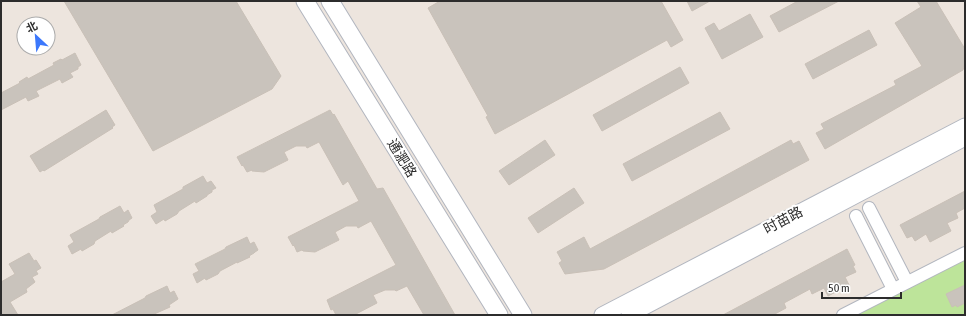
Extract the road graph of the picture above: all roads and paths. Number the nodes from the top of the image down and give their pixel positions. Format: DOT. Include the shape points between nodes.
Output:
graph roads {
  1 [pos="306,1"];
  2 [pos="330,1"];
  3 [pos="965,126"];
  4 [pos="965,138"];
  5 [pos="869,208"];
  6 [pos="856,216"];
  7 [pos="965,253"];
  8 [pos="907,282"];
  9 [pos="893,289"];
  10 [pos="499,315"];
  11 [pos="523,315"];
  12 [pos="602,315"];
  13 [pos="629,315"];
  14 [pos="843,315"];
  1 -- 10 [label="main road, 通淝路"];
  2 -- 11 [label="main road, 通淝路"];
  3 -- 12 [label="street, 时苗路"];
  4 -- 13 [label="street, 时苗路"];
  5 -- 8 [label="street"];
  6 -- 9 [label="street"];
  7 -- 8 [label="street"];
  8 -- 9 [label="street"];
  9 -- 14 [label="street"];
}
